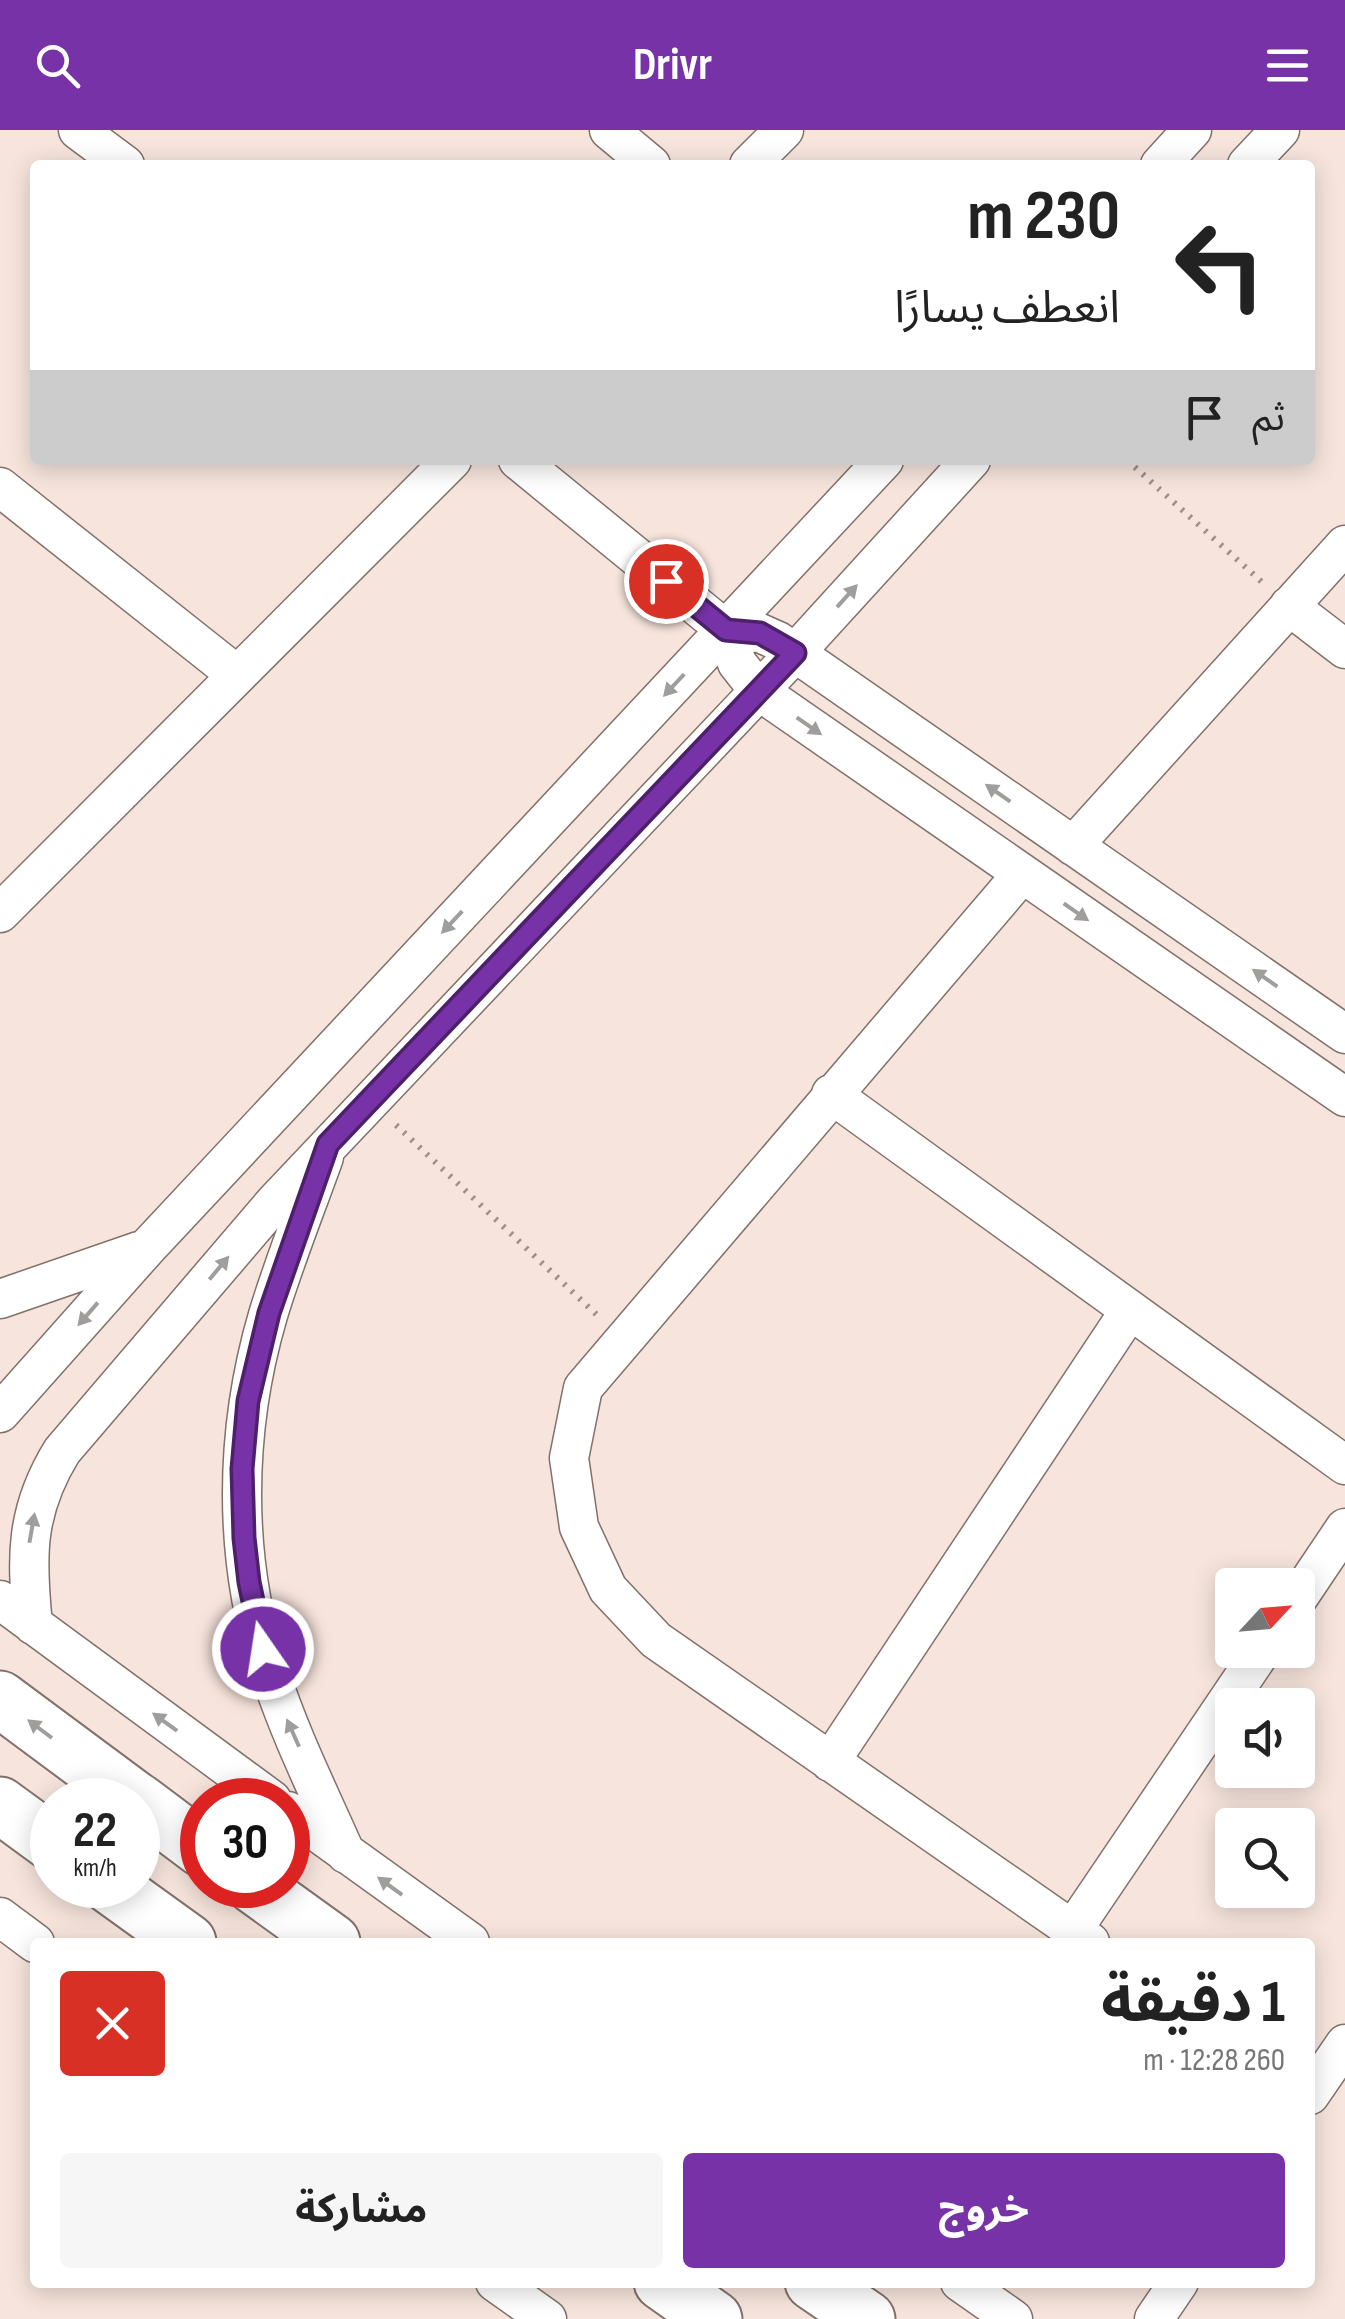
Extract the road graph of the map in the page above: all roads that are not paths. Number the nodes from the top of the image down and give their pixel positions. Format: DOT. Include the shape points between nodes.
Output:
graph roads {
  1 [pos="78,130"];
  2 [pos="609,130"];
  3 [pos="784,130"];
  4 [pos="1192,130"];
  5 [pos="1280,130"];
  6 [pos="118,160"];
  7 [pos="644,160"];
  8 [pos="753,160"];
  9 [pos="1165,160"];
  10 [pos="1251,160"];
  11 [pos="447,465"];
  12 [pos="524,465"];
  13 [pos="879,465"];
  14 [pos="966,465"];
  15 [pos="0,487"];
  16 [pos="1345,544"];
  17 [pos="1289,606"];
  18 [pos="726,630"];
  19 [pos="1345,649"];
  20 [pos="795,653"];
  21 [pos="238,675"];
  22 [pos="759,691"];
  23 [pos="1074,846"];
  24 [pos="1022,874"];
  25 [pos="0,913"];
  26 [pos="1345,1034"];
  27 [pos="831,1094"];
  28 [pos="1345,1097"];
  29 [pos="328,1144"];
  30 [pos="146,1248"];
  31 [pos="0,1299"];
  32 [pos="1130,1310"];
  33 [pos="0,1414"];
  34 [pos="1345,1465"];
  35 [pos="1345,1528"];
  36 [pos="1315,1573"];
  37 [pos="0,1600"];
  38 [pos="34,1625"];
  39 [pos="1251,1668"];
  40 [pos="0,1700"];
  41 [pos="830,1762"];
  42 [pos="106,1778"];
  43 [pos="242,1778"];
  44 [pos="0,1805"];
  45 [pos="310,1827"];
  46 [pos="30,1828"];
  47 [pos="346,1854"];
  48 [pos="141,1908"];
  49 [pos="284,1908"];
  50 [pos="0,1917"];
  51 [pos="1081,1936"];
  52 [pos="182,1938"];
  53 [pos="326,1938"];
  54 [pos="464,1938"];
  55 [pos="30,1939"];
  56 [pos="1345,2044"];
  57 [pos="1315,2086"];
  58 [pos="503,2288"];
  59 [pos="670,2288"];
  60 [pos="821,2288"];
  61 [pos="969,2288"];
  62 [pos="1175,2288"];
  63 [pos="863,2318"];
  64 [pos="547,2319"];
  65 [pos="714,2319"];
  66 [pos="1013,2319"];
  67 [pos="1154,2319"];
  1 -- 6 [label="street"];
  2 -- 7 [label="street"];
  3 -- 8 [label="street"];
  4 -- 9 [label="street"];
  5 -- 10 [label="street"];
  11 -- 21 [label="street"];
  12 -- 18 [label="street"];
  13 -- 18 [label="street"];
  20 -- 14 [label="street, one-way"];
  15 -- 21 [label="street"];
  16 -- 17 [label="street"];
  17 -- 19 [label="street"];
  17 -- 23 [label="street"];
  18 -- 20 [label="street" via="760,633"];
  18 -- 22 [label="street" via="736,663"];
  18 -- 30 [label="street, one-way"];
  20 -- 22 [label="street"];
  23 -- 20 [label="street, one-way"];
  21 -- 25 [label="street"];
  22 -- 24 [label="street, one-way"];
  22 -- 29 [label="street"];
  26 -- 23 [label="street, one-way"];
  24 -- 27 [label="street"];
  24 -- 28 [label="street, one-way"];
  27 -- 32 [label="street"];
  27 -- 41 [label="street" via="583,1388 569,1458 578,1527 608,1589 656,1640"];
  38 -- 29 [label="street, one-way" via="27,1564 47,1476"];
  47 -- 29 [label="street, one-way" via="269,1671 249,1582 242,1492 257,1357"];
  30 -- 31 [label="street"];
  30 -- 33 [label="street, one-way"];
  32 -- 34 [label="street"];
  32 -- 41 [label="street"];
  35 -- 36 [label="street"];
  37 -- 38 [label="street"];
  43 -- 38 [label="street, one-way"];
  39 -- 51 [label="street"];
  42 -- 40 [label="street, one-way"];
  41 -- 51 [label="street"];
  44 -- 46 [label="street"];
  45 -- 47 [label="street"];
  54 -- 47 [label="street, one-way"];
  48 -- 52 [label="street"];
  49 -- 53 [label="street"];
  50 -- 55 [label="street"];
  56 -- 57 [label="street"];
  58 -- 64 [label="street"];
  59 -- 65 [label="street"];
  60 -- 63 [label="street"];
  61 -- 66 [label="street"];
  62 -- 67 [label="street"];
}
